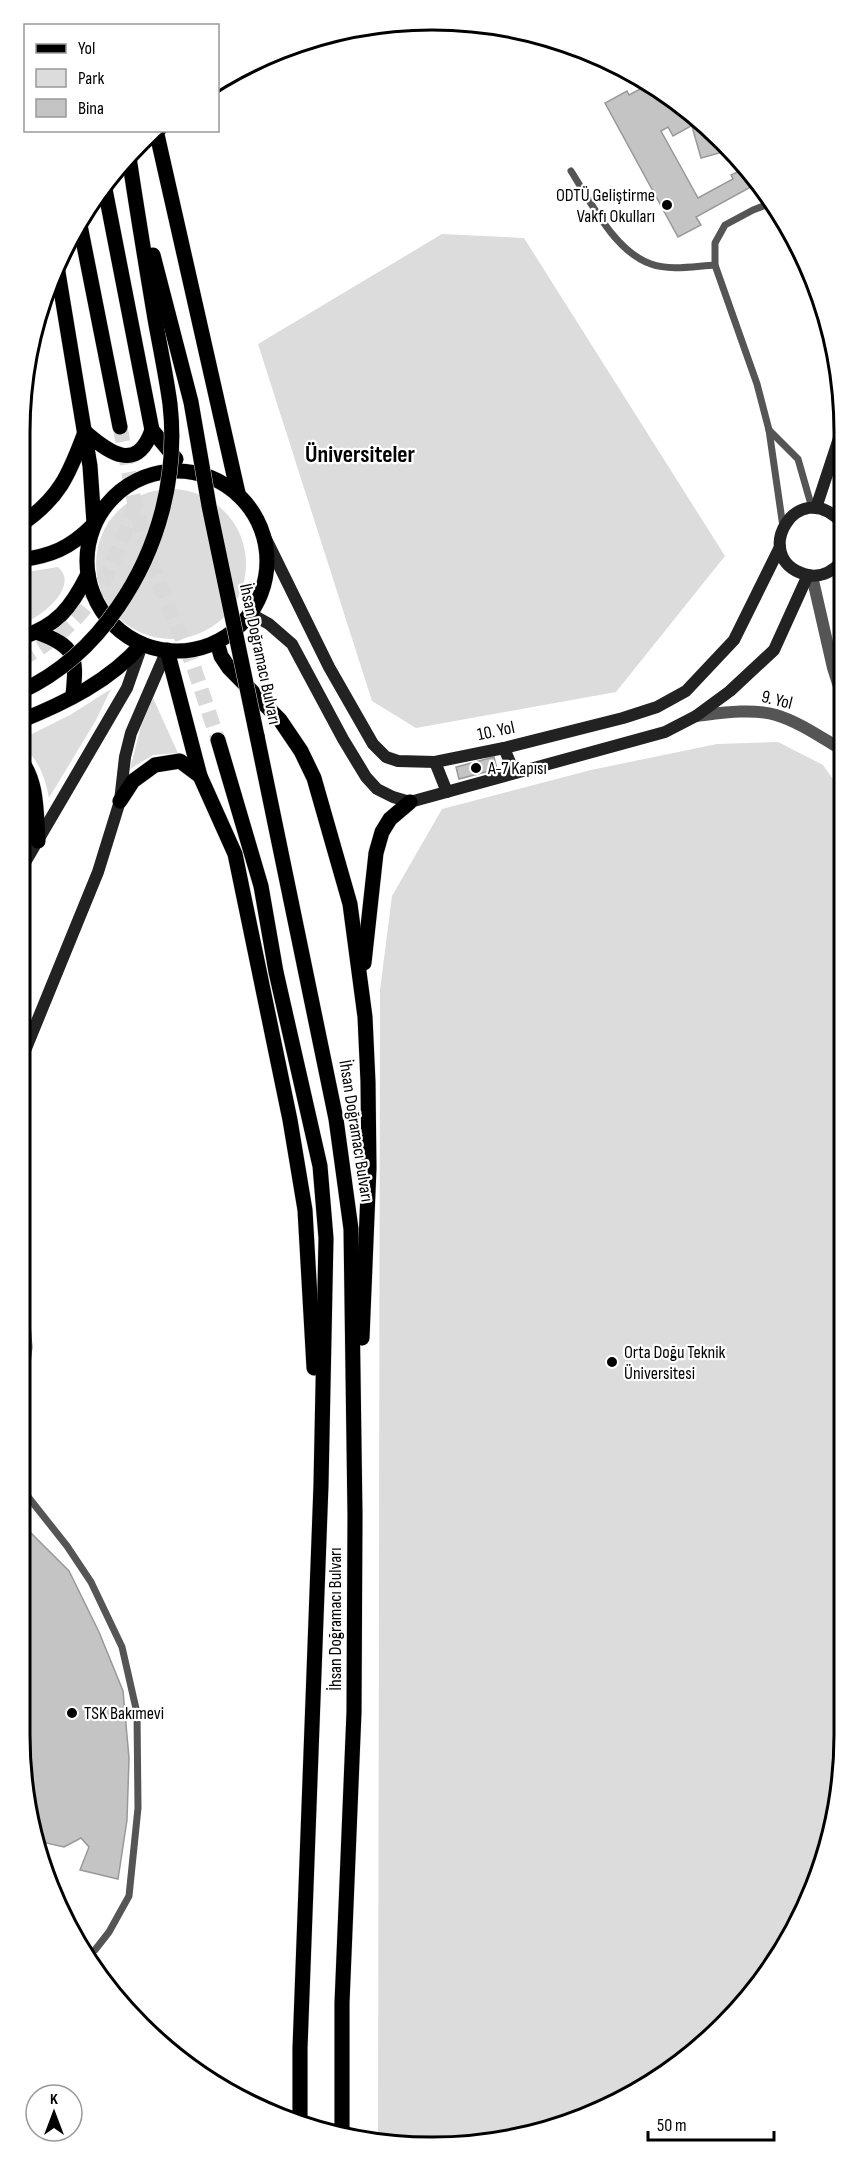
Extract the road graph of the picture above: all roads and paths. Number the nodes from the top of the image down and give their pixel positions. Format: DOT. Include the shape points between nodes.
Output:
graph roads {
  1 [pos="158,139"];
  2 [pos="131,166"];
  3 [pos="130,167"];
  4 [pos="571,171"];
  5 [pos="106,197"];
  6 [pos="764,206"];
  7 [pos="82,235"];
  8 [pos="715,265"];
  9 [pos="60,281"];
  10 [pos="120,427"];
  11 [pos="152,430"];
  12 [pos="770,430"];
  13 [pos="85,432"];
  14 [pos="834,452"];
  15 [pos="193,472"];
  16 [pos="238,493"];
  17 [pos="814,508"];
  18 [pos="834,516"];
  19 [pos="30,518"];
  20 [pos="94,524"];
  21 [pos="783,527"];
  22 [pos="264,536"];
  23 [pos="780,547"];
  24 [pos="30,559"];
  25 [pos="834,569"];
  26 [pos="88,574"];
  27 [pos="810,576"];
  28 [pos="251,614"];
  29 [pos="36,633"];
  30 [pos="30,635"];
  31 [pos="217,642"];
  32 [pos="142,644"];
  33 [pos="167,650"];
  34 [pos="834,671"];
  35 [pos="30,686"];
  36 [pos="73,696"];
  37 [pos="30,716"];
  38 [pos="696,716"];
  39 [pos="218,740"];
  40 [pos="834,745"];
  41 [pos="504,748"];
  42 [pos="435,762"];
  43 [pos="514,772"];
  44 [pos="30,776"];
  45 [pos="200,776"];
  46 [pos="447,792"];
  47 [pos="120,801"];
  48 [pos="410,802"];
  49 [pos="38,841"];
  50 [pos="30,854"];
  51 [pos="362,987"];
  52 [pos="30,1039"];
  53 [pos="321,1485"];
  54 [pos="30,1499"];
  55 [pos="355,1515"];
  56 [pos="94,1951"];
  57 [pos="300,2115"];
  58 [pos="342,2126"];
  1 -- 16 [label="main road"];
  2 -- 55 [label="main road, İhsan Doğramacı Bulvarı, bridge" via="191,402 344,1165 351,1229"];
  3 -- 35 [label="main road, bridge" via="170,405 171,463 166,494 146,560 102,630 62,668"];
  4 -- 8 [label="lane" via="619,243 633,255 651,264 670,267"];
  5 -- 11 [label="main road"];
  6 -- 8 [label="lane" via="725,225 714,243"];
  7 -- 10 [label="main road"];
  8 -- 12 [label="lane"];
  9 -- 13 [label="main road"];
  11 -- 13 [label="main road" via="140,451 122,456"];
  11 -- 15 [label="main road" via="174,458"];
  12 -- 17 [label="lane" via="798,459"];
  12 -- 21 [label="lane"];
  13 -- 19 [label="main road" via="67,477"];
  13 -- 20 [label="main road"];
  14 -- 17 [label="street"];
  15 -- 16 [label="main road" via="217,479"];
  15 -- 20 [label="main road" via="176,470 142,477 127,485"];
  16 -- 22 [label="main road" via="254,512"];
  17 -- 18 [label="street"];
  17 -- 21 [label="street" via="795,513"];
  20 -- 24 [label="main road" via="62,549"];
  20 -- 26 [label="main road" via="87,557"];
  21 -- 23 [label="street, 10. Yol"];
  22 -- 28 [label="main road" via="267,576"];
  22 -- 42 [label="street, 10. Yol" via="329,667 373,744 386,757 398,761"];
  23 -- 27 [label="street" via="789,566"];
  23 -- 41 [label="street, 10. Yol" via="734,640 686,691 657,707 623,718"];
  25 -- 27 [label="street"];
  26 -- 29 [label="main road" via="63,613"];
  26 -- 32 [label="main road" via="103,612 120,630"];
  27 -- 34 [label="street"];
  27 -- 38 [label="street" via="774,650"];
  28 -- 31 [label="main road"];
  28 -- 48 [label="street" via="292,645 366,777 377,789"];
  29 -- 30 [label="main road"];
  29 -- 36 [label="main road" via="59,642 72,654"];
  31 -- 33 [label="main road" via="201,648"];
  31 -- 51 [label="main road" via="229,668 280,720 314,778 350,904"];
  32 -- 33 [label="main road"];
  32 -- 36 [label="main road" via="113,673"];
  32 -- 49 [label="street" via="127,688"];
  33 -- 45 [label="main road"];
  33 -- 47 [label="street" via="131,733"];
  36 -- 37 [label="main road"];
  38 -- 40 [label="street, 9. Yol" via="741,711 775,715"];
  38 -- 43 [label="street" via="665,732"];
  39 -- 53 [label="main road, İhsan Doğramacı Bulvarı" via="261,886 276,972 320,1166 326,1238"];
  41 -- 42 [label="street, 10. Yol"];
  41 -- 43 [label="street"];
  42 -- 46 [label="street"];
  43 -- 46 [label="street"];
  44 -- 49 [label="main road"];
  45 -- 47 [label="main road" via="180,761 155,765 133,781"];
  45 -- 53 [label="main road" via="235,854 306,1210"];
  46 -- 48 [label="street"];
  47 -- 52 [label="street" via="98,872"];
  48 -- 51 [label="main road" via="390,819 376,853"];
  49 -- 50 [label="street"];
  51 -- 55 [label="main road" via="369,1168"];
  53 -- 57 [label="main road, İhsan Doğramacı Bulvarı"];
  54 -- 56 [label="lane" via="91,1582 122,1647 137,1713 138,1808 129,1896 110,1932"];
  55 -- 58 [label="main road, İhsan Doğramacı Bulvarı" via="354,1712 342,2003"];
}
